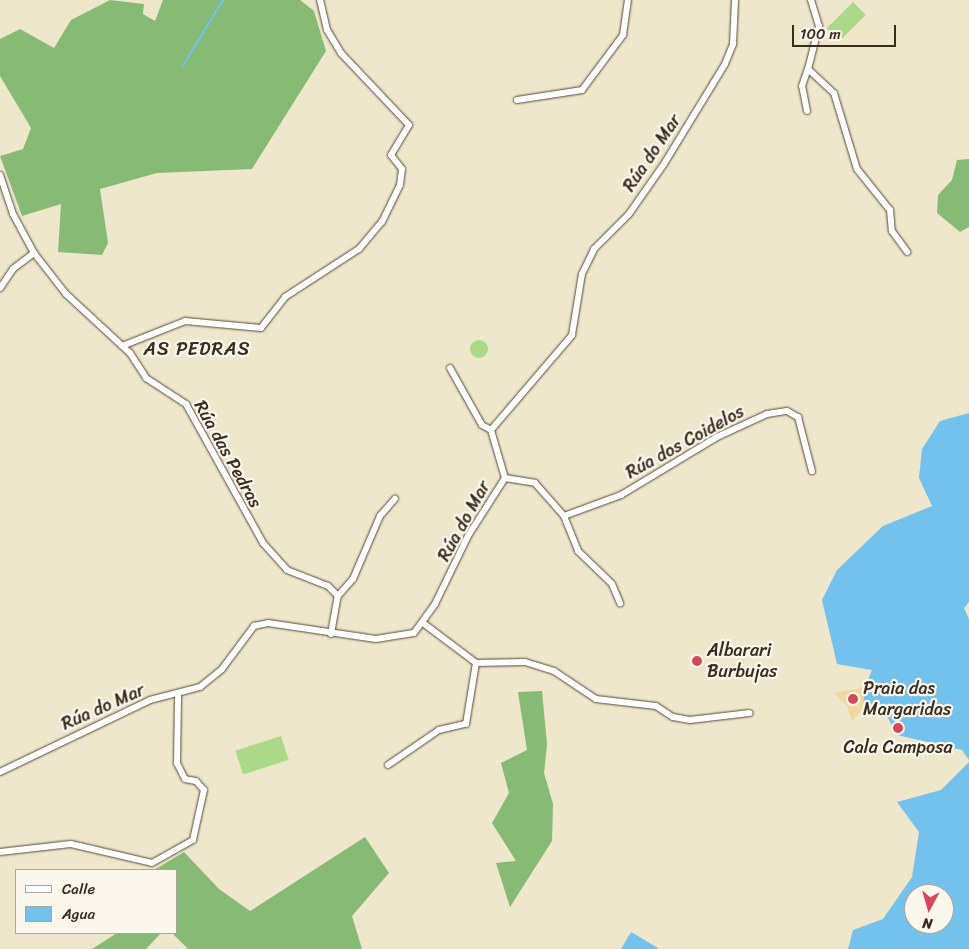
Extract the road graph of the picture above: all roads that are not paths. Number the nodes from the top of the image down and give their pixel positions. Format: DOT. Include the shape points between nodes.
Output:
graph roads {
  1 [pos="320,0"];
  2 [pos="628,0"];
  3 [pos="735,0"];
  4 [pos="811,0"];
  5 [pos="808,68"];
  6 [pos="517,100"];
  7 [pos="807,111"];
  8 [pos="0,175"];
  9 [pos="907,252"];
  10 [pos="34,253"];
  11 [pos="0,288"];
  12 [pos="122,346"];
  13 [pos="450,368"];
  14 [pos="491,430"];
  15 [pos="812,471"];
  16 [pos="505,478"];
  17 [pos="395,499"];
  18 [pos="564,516"];
  19 [pos="338,596"];
  20 [pos="620,603"];
  21 [pos="423,623"];
  22 [pos="331,634"];
  23 [pos="476,663"];
  24 [pos="178,696"];
  25 [pos="750,713"];
  26 [pos="388,765"];
  27 [pos="0,772"];
  28 [pos="0,852"];
  1 -- 12 [label="street" via="327,30 341,53 409,125 391,155 402,169 400,185 382,222 359,249 285,297 261,328 185,320"];
  2 -- 6 [label="street" via="623,35 582,90"];
  3 -- 14 [label="street, Rúa do Mar" via="733,44 725,64 629,214 594,249 582,274 572,335"];
  4 -- 5 [label="street" via="819,26"];
  5 -- 7 [label="street" via="802,86"];
  5 -- 9 [label="street" via="834,93 857,169 890,210 892,231"];
  8 -- 10 [label="street, Rúa das Pedras" via="13,214"];
  10 -- 11 [label="street" via="13,269"];
  10 -- 12 [label="street, Rúa das Pedras" via="66,294"];
  12 -- 19 [label="street, Rúa das Pedras" via="146,378 186,404 263,543 287,570 328,586"];
  13 -- 14 [label="street" via="482,425"];
  14 -- 16 [label="street, Rúa do Mar"];
  15 -- 18 [label="street, Rúa dos Coidelos" via="798,418 787,411 767,414 717,437 621,495"];
  16 -- 18 [label="street" via="534,483"];
  16 -- 21 [label="street, Rúa do Mar"];
  17 -- 19 [label="street" via="380,516 353,579"];
  18 -- 20 [label="street" via="578,551 612,584"];
  19 -- 22 [label="street"];
  21 -- 22 [label="street, Rúa do Mar" via="400,638"];
  21 -- 23 [label="street"];
  22 -- 24 [label="street, Rúa do Mar" via="268,623 254,626 222,669 200,686"];
  23 -- 25 [label="street" via="525,662 554,671 596,700 656,706 674,717 690,720"];
  23 -- 26 [label="street" via="466,724 439,730"];
  24 -- 27 [label="street, Rúa do Mar" via="150,700"];
  24 -- 28 [label="street" via="177,764 185,778 196,781 204,790 193,840 152,863 71,844"];
}
